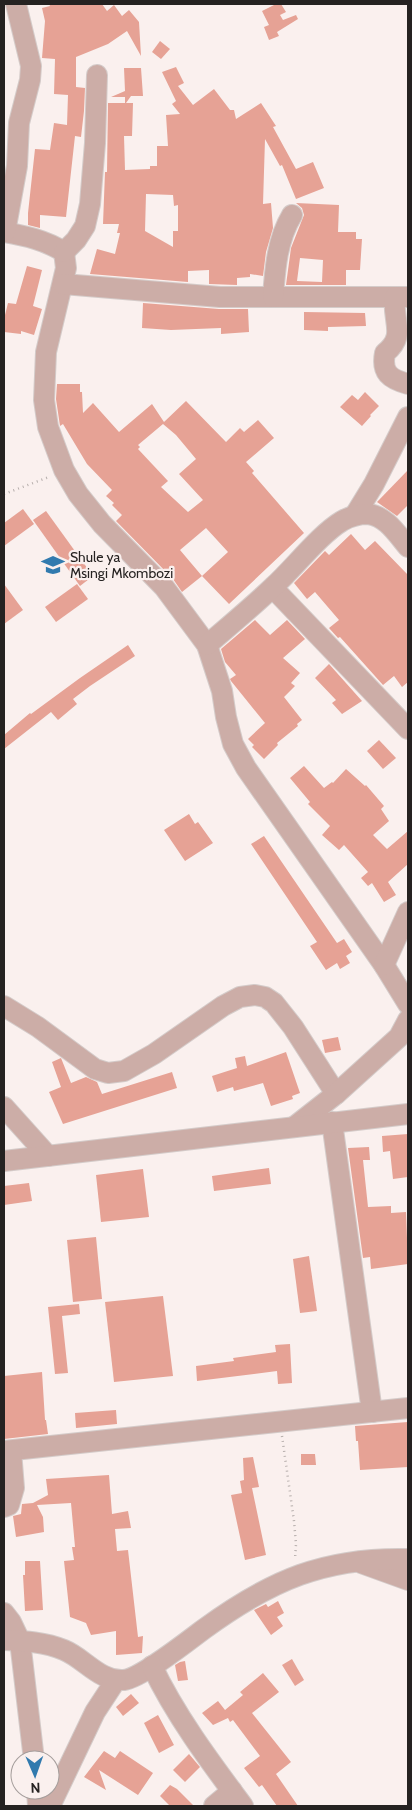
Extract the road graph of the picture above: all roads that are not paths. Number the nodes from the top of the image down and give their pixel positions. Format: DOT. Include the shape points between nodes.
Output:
graph roads {
  1 [pos="16,4"];
  2 [pos="97,75"];
  3 [pos="292,215"];
  4 [pos="4,232"];
  5 [pos="64,252"];
  6 [pos="63,284"];
  7 [pos="273,297"];
  8 [pos="402,297"];
  9 [pos="408,384"];
  10 [pos="408,417"];
  11 [pos="355,515"];
  12 [pos="408,546"];
  13 [pos="273,588"];
  14 [pos="207,645"];
  15 [pos="408,729"];
  16 [pos="407,918"];
  17 [pos="384,965"];
  18 [pos="408,1004"];
  19 [pos="4,1006"];
  20 [pos="408,1020"];
  21 [pos="336,1094"];
  22 [pos="4,1107"];
  23 [pos="408,1114"];
  24 [pos="332,1122"];
  25 [pos="293,1128"];
  26 [pos="48,1156"];
  27 [pos="4,1161"];
  28 [pos="408,1408"];
  29 [pos="372,1412"];
  30 [pos="8,1451"];
  31 [pos="4,1507"];
  32 [pos="408,1559"];
  33 [pos="356,1560"];
  34 [pos="408,1579"];
  35 [pos="4,1613"];
  36 [pos="12,1640"];
  37 [pos="152,1666"];
  38 [pos="116,1680"];
  39 [pos="32,1750"];
  40 [pos="238,1798"];
  41 [pos="50,1806"];
  42 [pos="214,1806"];
  1 -- 4 [label="street" via="31,66 19,123 18,166"];
  2 -- 5 [label="street" via="90,204 85,226"];
  3 -- 7 [label="street" via="279,248"];
  4 -- 5 [label="street" via="34,237"];
  5 -- 6 [label="street"];
  6 -- 7 [label="street" via="220,297"];
  6 -- 14 [label="street" via="46,352 44,400 48,427 64,470 102,524 164,587"];
  7 -- 8 [label="street"];
  8 -- 9 [label="street" via="394,313 398,336 394,346 385,353 383,367 387,375"];
  10 -- 11 [label="street"];
  11 -- 12 [label="street" via="380,517"];
  11 -- 13 [label="street" via="329,532"];
  13 -- 14 [label="street"];
  13 -- 15 [label="street"];
  14 -- 17 [label="street" via="222,691 233,744 261,790"];
  16 -- 17 [label="street"];
  17 -- 18 [label="street"];
  19 -- 21 [label="street" via="94,1069 108,1073 124,1071 154,1054 240,997 265,997 293,1027"];
  20 -- 21 [label="street" via="399,1037"];
  21 -- 25 [label="street"];
  22 -- 26 [label="street"];
  23 -- 24 [label="street"];
  24 -- 25 [label="street"];
  24 -- 29 [label="street"];
  25 -- 26 [label="street"];
  26 -- 27 [label="street"];
  28 -- 29 [label="street"];
  29 -- 30 [label="street"];
  30 -- 31 [label="street" via="14,1488 9,1505"];
  32 -- 33 [label="street"];
  33 -- 34 [label="street"];
  33 -- 37 [label="street" via="305,1572 267,1589 243,1602"];
  35 -- 36 [label="street" via="11,1622"];
  36 -- 38 [label="street" via="65,1650"];
  36 -- 39 [label="street"];
  37 -- 38 [label="street" via="126,1680"];
  37 -- 40 [label="street" via="170,1700"];
  38 -- 41 [label="street" via="95,1712"];
  40 -- 42 [label="street"];
}
